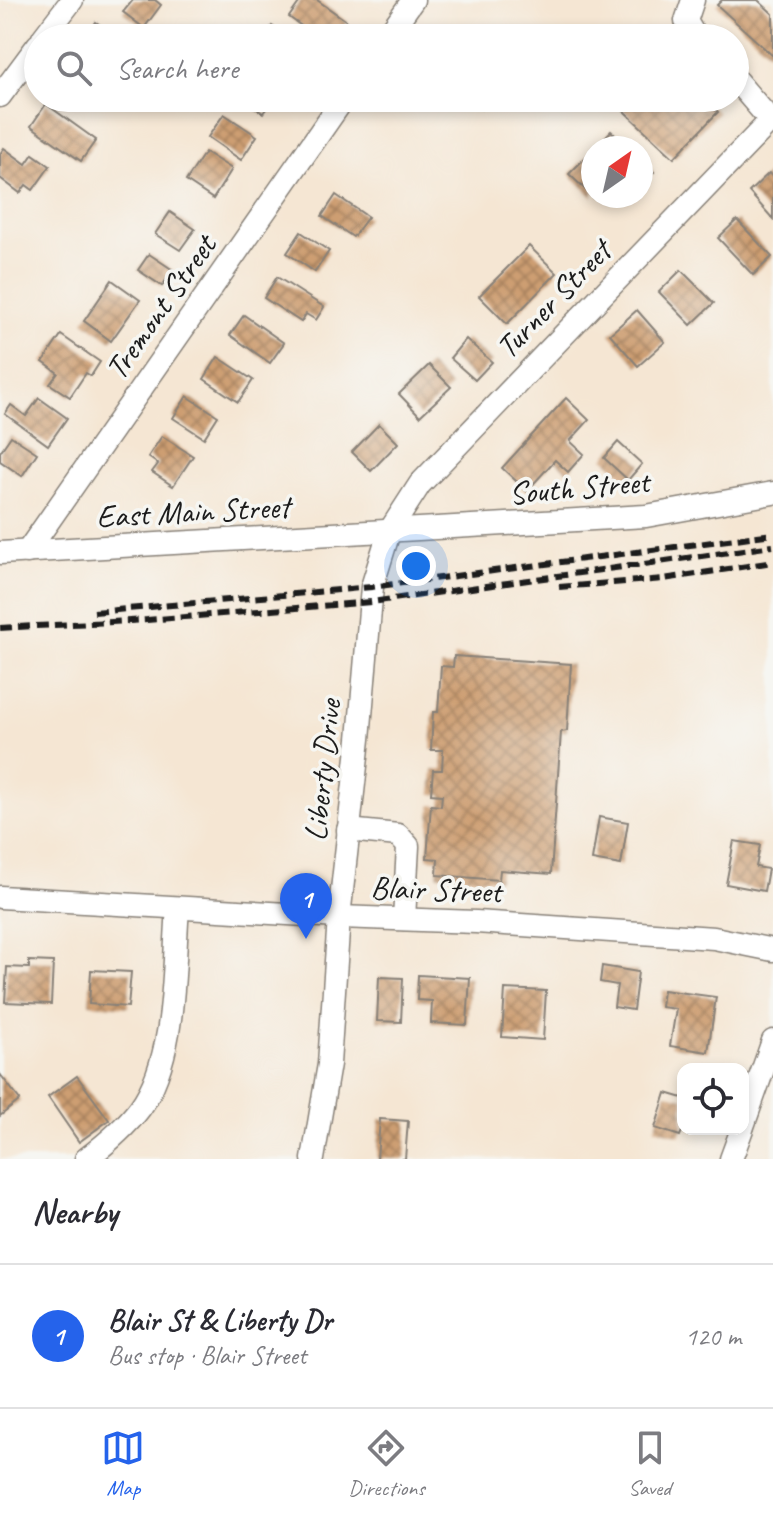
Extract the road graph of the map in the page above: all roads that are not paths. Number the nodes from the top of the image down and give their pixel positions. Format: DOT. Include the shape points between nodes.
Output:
graph roads {
  1 [pos="72,0"];
  2 [pos="413,0"];
  3 [pos="693,0"];
  4 [pos="54,24"];
  5 [pos="396,24"];
  6 [pos="688,24"];
  7 [pos="24,64"];
  8 [pos="749,94"];
  9 [pos="0,96"];
  10 [pos="334,112"];
  11 [pos="772,119"];
  12 [pos="773,493"];
  13 [pos="389,532"];
  14 [pos="27,552"];
  15 [pos="0,553"];
  16 [pos="348,830"];
  17 [pos="0,897"];
  18 [pos="178,908"];
  19 [pos="339,917"];
  20 [pos="404,919"];
  21 [pos="773,950"];
  22 [pos="773,1041"];
  23 [pos="749,1108"];
  24 [pos="740,1135"];
  25 [pos="86,1159"];
  26 [pos="313,1159"];
  27 [pos="731,1159"];
  1 -- 4 [label="street"];
  2 -- 5 [label="street"];
  3 -- 6 [label="street"];
  7 -- 9 [label="street"];
  8 -- 11 [label="street"];
  10 -- 14 [label="street, Tremont Street"];
  11 -- 13 [label="street, Turner Street" via="420,484"];
  12 -- 13 [label="street, South Street" via="646,516"];
  13 -- 14 [label="street, East Main Street"];
  13 -- 16 [label="street, Liberty Drive" via="372,587"];
  14 -- 15 [label="street, East Main Street"];
  16 -- 19 [label="street, Liberty Drive"];
  16 -- 20 [label="street" via="398,835 408,846"];
  17 -- 18 [label="street, Blair Street"];
  18 -- 19 [label="street, Blair Street"];
  18 -- 25 [label="street" via="168,1028 159,1067 141,1105 111,1141"];
  19 -- 20 [label="street, Blair Street"];
  19 -- 26 [label="street, Liberty Drive" via="329,1064"];
  20 -- 21 [label="street, Blair Street" via="714,938"];
  22 -- 23 [label="street"];
  24 -- 27 [label="street"];
}
